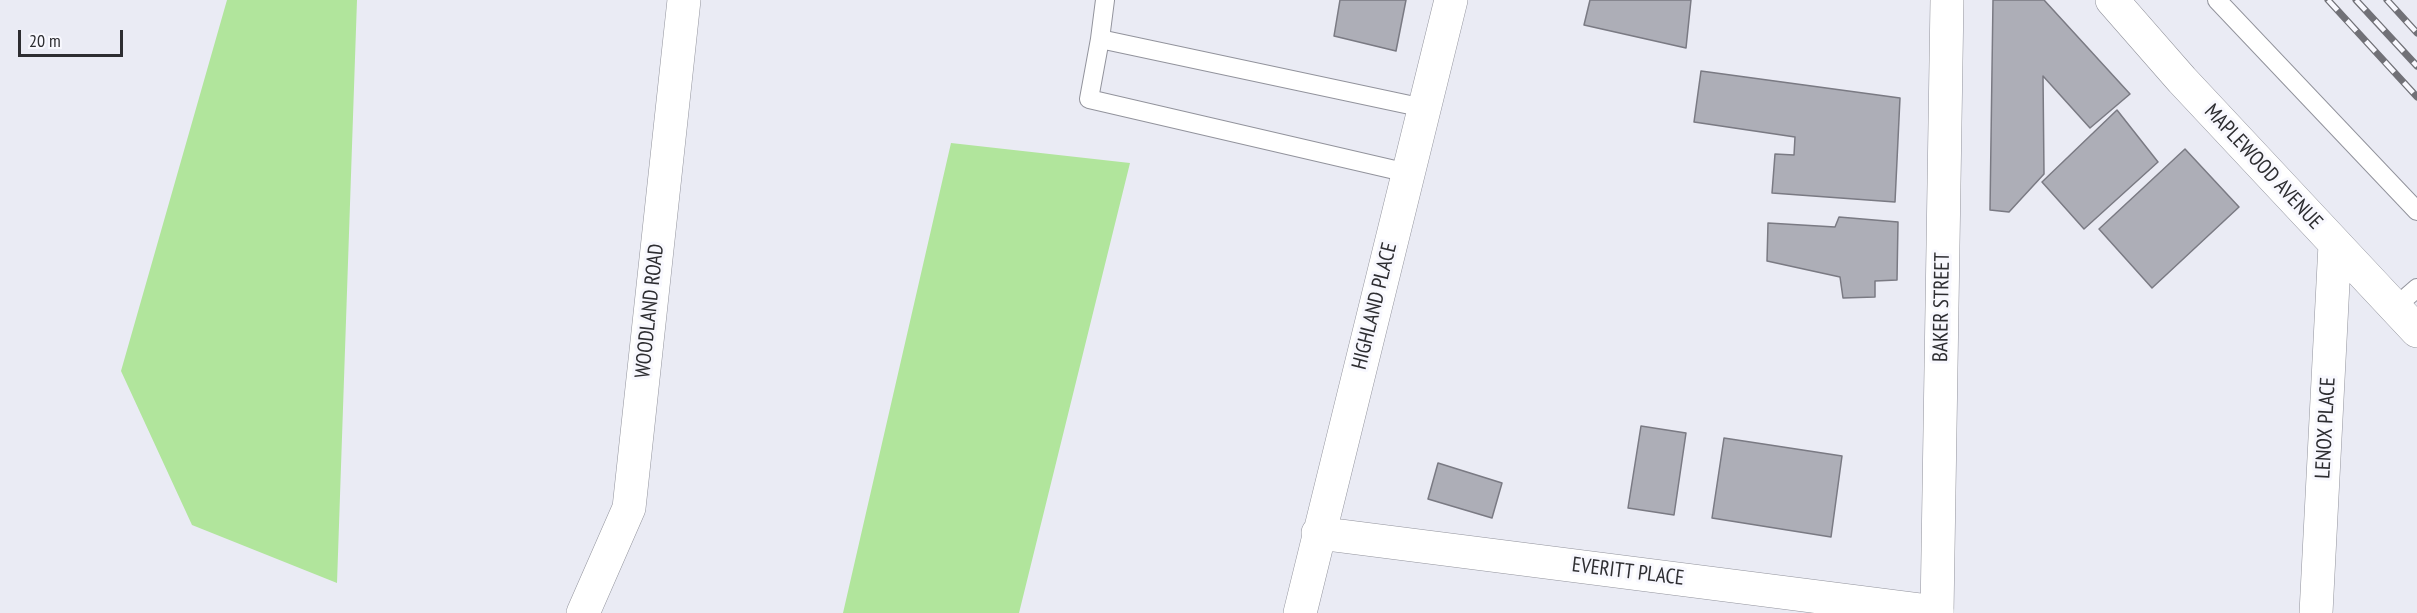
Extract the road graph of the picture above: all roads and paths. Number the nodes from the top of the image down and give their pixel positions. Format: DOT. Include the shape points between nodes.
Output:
graph roads {
  1 [pos="684,0"];
  2 [pos="1106,0"];
  3 [pos="1451,0"];
  4 [pos="1947,0"];
  5 [pos="2112,0"];
  6 [pos="2217,0"];
  7 [pos="1100,39"];
  8 [pos="1424,108"];
  9 [pos="1408,173"];
  10 [pos="2417,211"];
  11 [pos="2336,244"];
  12 [pos="2405,298"];
  13 [pos="2417,331"];
  14 [pos="1318,533"];
  15 [pos="1937,612"];
  16 [pos="583,613"];
  17 [pos="1300,613"];
  18 [pos="2316,613"];
  1 -- 16 [label="street, WOODLAND ROAD" via="629,508"];
  2 -- 7 [label="lane"];
  3 -- 8 [label="street, HIGHLAND PLACE"];
  4 -- 15 [label="street, BAKER STREET"];
  5 -- 11 [label="street, MAPLEWOOD AVENUE"];
  6 -- 10 [label="lane"];
  7 -- 8 [label="lane"];
  7 -- 9 [label="lane" via="1089,99"];
  8 -- 9 [label="street, HIGHLAND PLACE"];
  9 -- 14 [label="street, HIGHLAND PLACE"];
  11 -- 12 [label="street, MAPLEWOOD AVENUE"];
  11 -- 18 [label="street, LENOX PLACE"];
  12 -- 13 [label="street, MAPLEWOOD AVENUE"];
  14 -- 15 [label="street, EVERITT PLACE"];
  14 -- 17 [label="street, HIGHLAND PLACE"];
}
